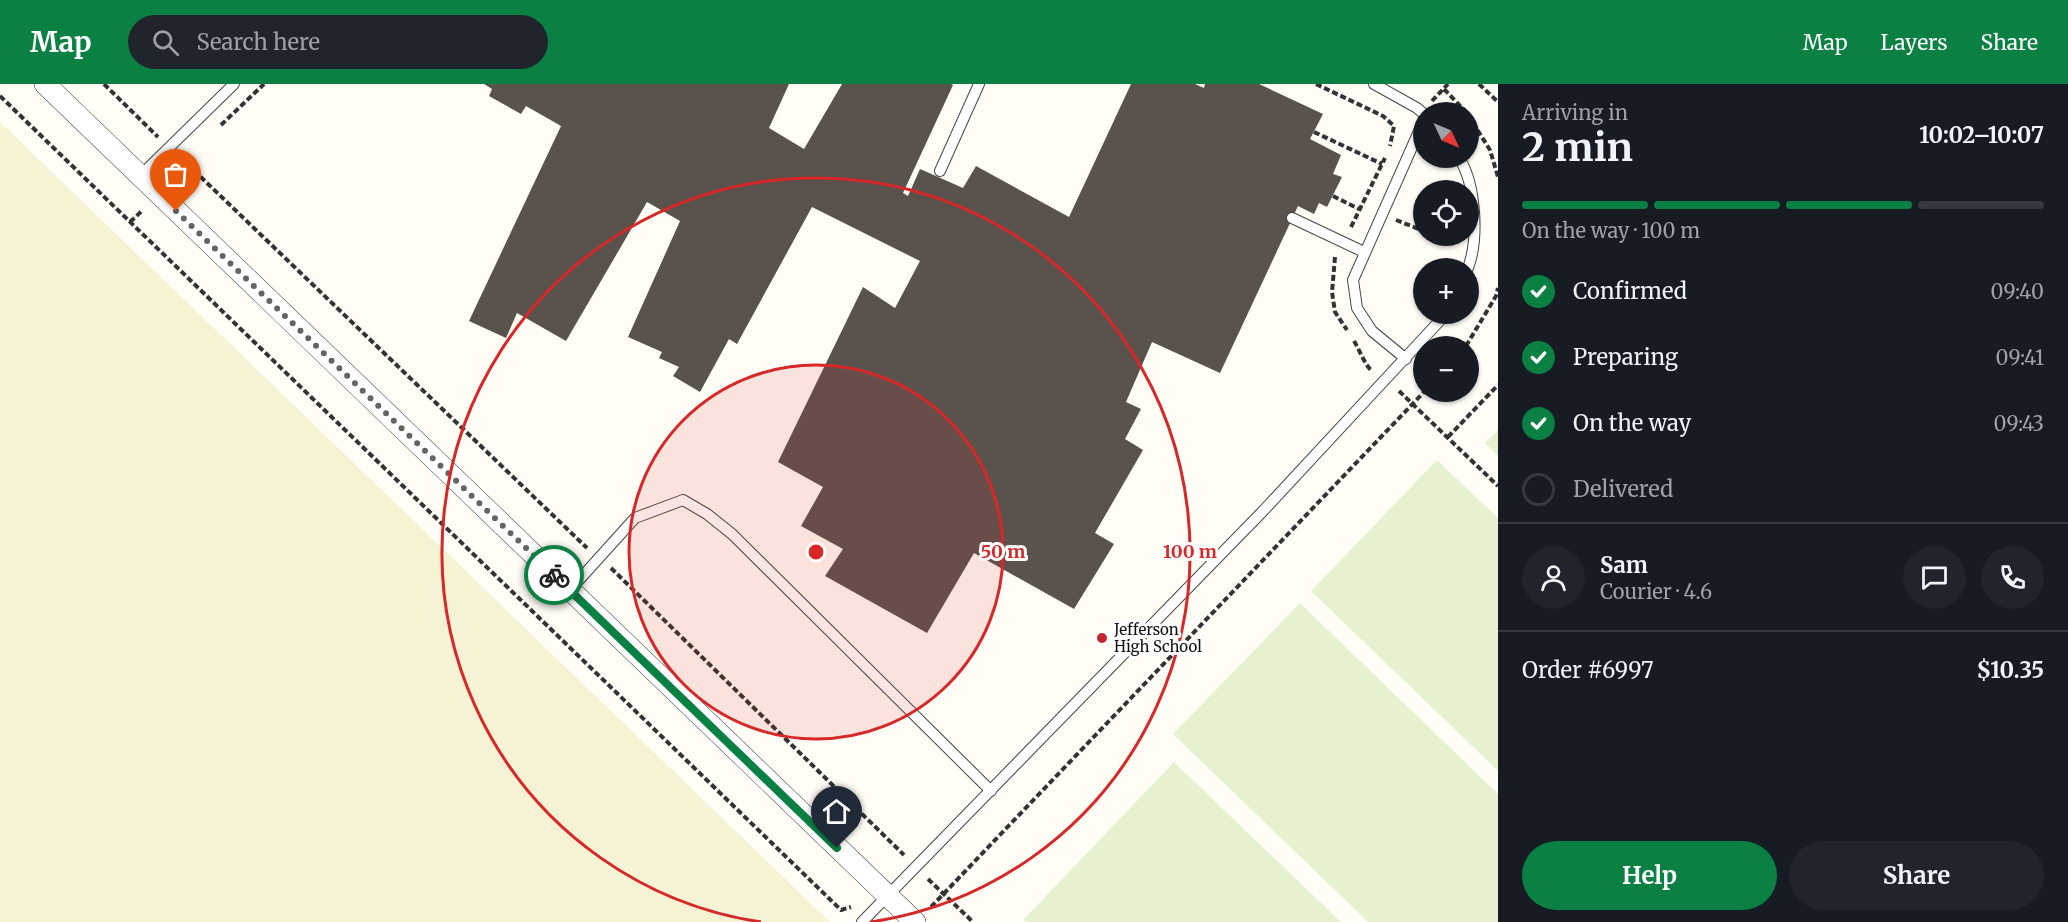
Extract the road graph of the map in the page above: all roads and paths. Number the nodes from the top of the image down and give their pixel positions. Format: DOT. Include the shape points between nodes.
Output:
graph roads {
  1 [pos="45,84"];
  2 [pos="104,84"];
  3 [pos="234,84"];
  4 [pos="264,84"];
  5 [pos="980,84"];
  6 [pos="1316,84"];
  7 [pos="1374,84"];
  8 [pos="1479,84"];
  9 [pos="1389,88"];
  10 [pos="1444,89"];
  11 [pos="0,96"];
  12 [pos="1456,102"];
  13 [pos="1498,102"];
  14 [pos="1413,105"];
  15 [pos="216,130"];
  16 [pos="1314,132"];
  17 [pos="1479,133"];
  18 [pos="1413,145"];
  19 [pos="170,147"];
  20 [pos="1389,148"];
  21 [pos="192,153"];
  22 [pos="1387,156"];
  23 [pos="184,160"];
  24 [pos="1382,164"];
  25 [pos="1464,168"];
  26 [pos="940,171"];
  27 [pos="140,176"];
  28 [pos="1498,177"];
  29 [pos="1333,196"];
  30 [pos="1359,209"];
  31 [pos="1382,215"];
  32 [pos="1292,218"];
  33 [pos="1413,227"];
  34 [pos="1342,242"];
  35 [pos="1364,252"];
  36 [pos="1471,258"];
  37 [pos="1498,292"];
  38 [pos="1437,324"];
  39 [pos="1472,336"];
  40 [pos="1406,358"];
  41 [pos="1386,379"];
  42 [pos="1498,385"];
  43 [pos="1412,404"];
  44 [pos="1448,437"];
  45 [pos="1498,486"];
  46 [pos="599,558"];
  47 [pos="570,590"];
  48 [pos="991,791"];
  49 [pos="916,867"];
  50 [pos="944,894"];
  51 [pos="888,896"];
  52 [pos="919,919"];
  53 [pos="864,920"];
  54 [pos="973,922"];
  1 -- 27 [label="street"];
  2 -- 19 [label="path"];
  3 -- 19 [label="lane"];
  4 -- 15 [label="path"];
  5 -- 26 [label="lane"];
  6 -- 20 [label="path" via="1383,116 1394,126"];
  7 -- 9 [label="lane"];
  8 -- 13 [label="path"];
  9 -- 14 [label="lane"];
  10 -- 12 [label="path"];
  11 -- 53 [label="path" via="841,910 854,907"];
  16 -- 24 [label="path"];
  17 -- 28 [label="path" via="1490,150"];
  18 -- 31 [label="lane"];
  19 -- 23 [label="path"];
  19 -- 27 [label="lane"];
  21 -- 23 [label="path"];
  22 -- 24 [label="path"];
  23 -- 46 [label="path"];
  24 -- 30 [label="path"];
  25 -- 36 [label="lane" via="1475,213"];
  27 -- 47 [label="street"];
  29 -- 30 [label="path"];
  30 -- 34 [label="path"];
  31 -- 33 [label="path"];
  31 -- 35 [label="lane"];
  32 -- 34 [label="lane"];
  34 -- 35 [label="lane"];
  34 -- 41 [label="path" via="1334,260 1335,312 1368,368"];
  35 -- 40 [label="lane" via="1353,280 1357,308 1372,331"];
  37 -- 39 [label="path"];
  38 -- 40 [label="lane"];
  40 -- 41 [label="lane"];
  41 -- 43 [label="path"];
  41 -- 48 [label="lane"];
  42 -- 44 [label="path"];
  43 -- 44 [label="path"];
  43 -- 50 [label="path"];
  44 -- 45 [label="path"];
  46 -- 47 [label="lane"];
  46 -- 48 [label="lane" via="634,518 682,500 707,514 732,534"];
  46 -- 49 [label="path"];
  47 -- 51 [label="street"];
  48 -- 49 [label="lane"];
  49 -- 50 [label="path"];
  49 -- 51 [label="lane"];
  50 -- 52 [label="path"];
  50 -- 54 [label="path"];
  51 -- 52 [label="street"];
  51 -- 53 [label="lane"];
}
